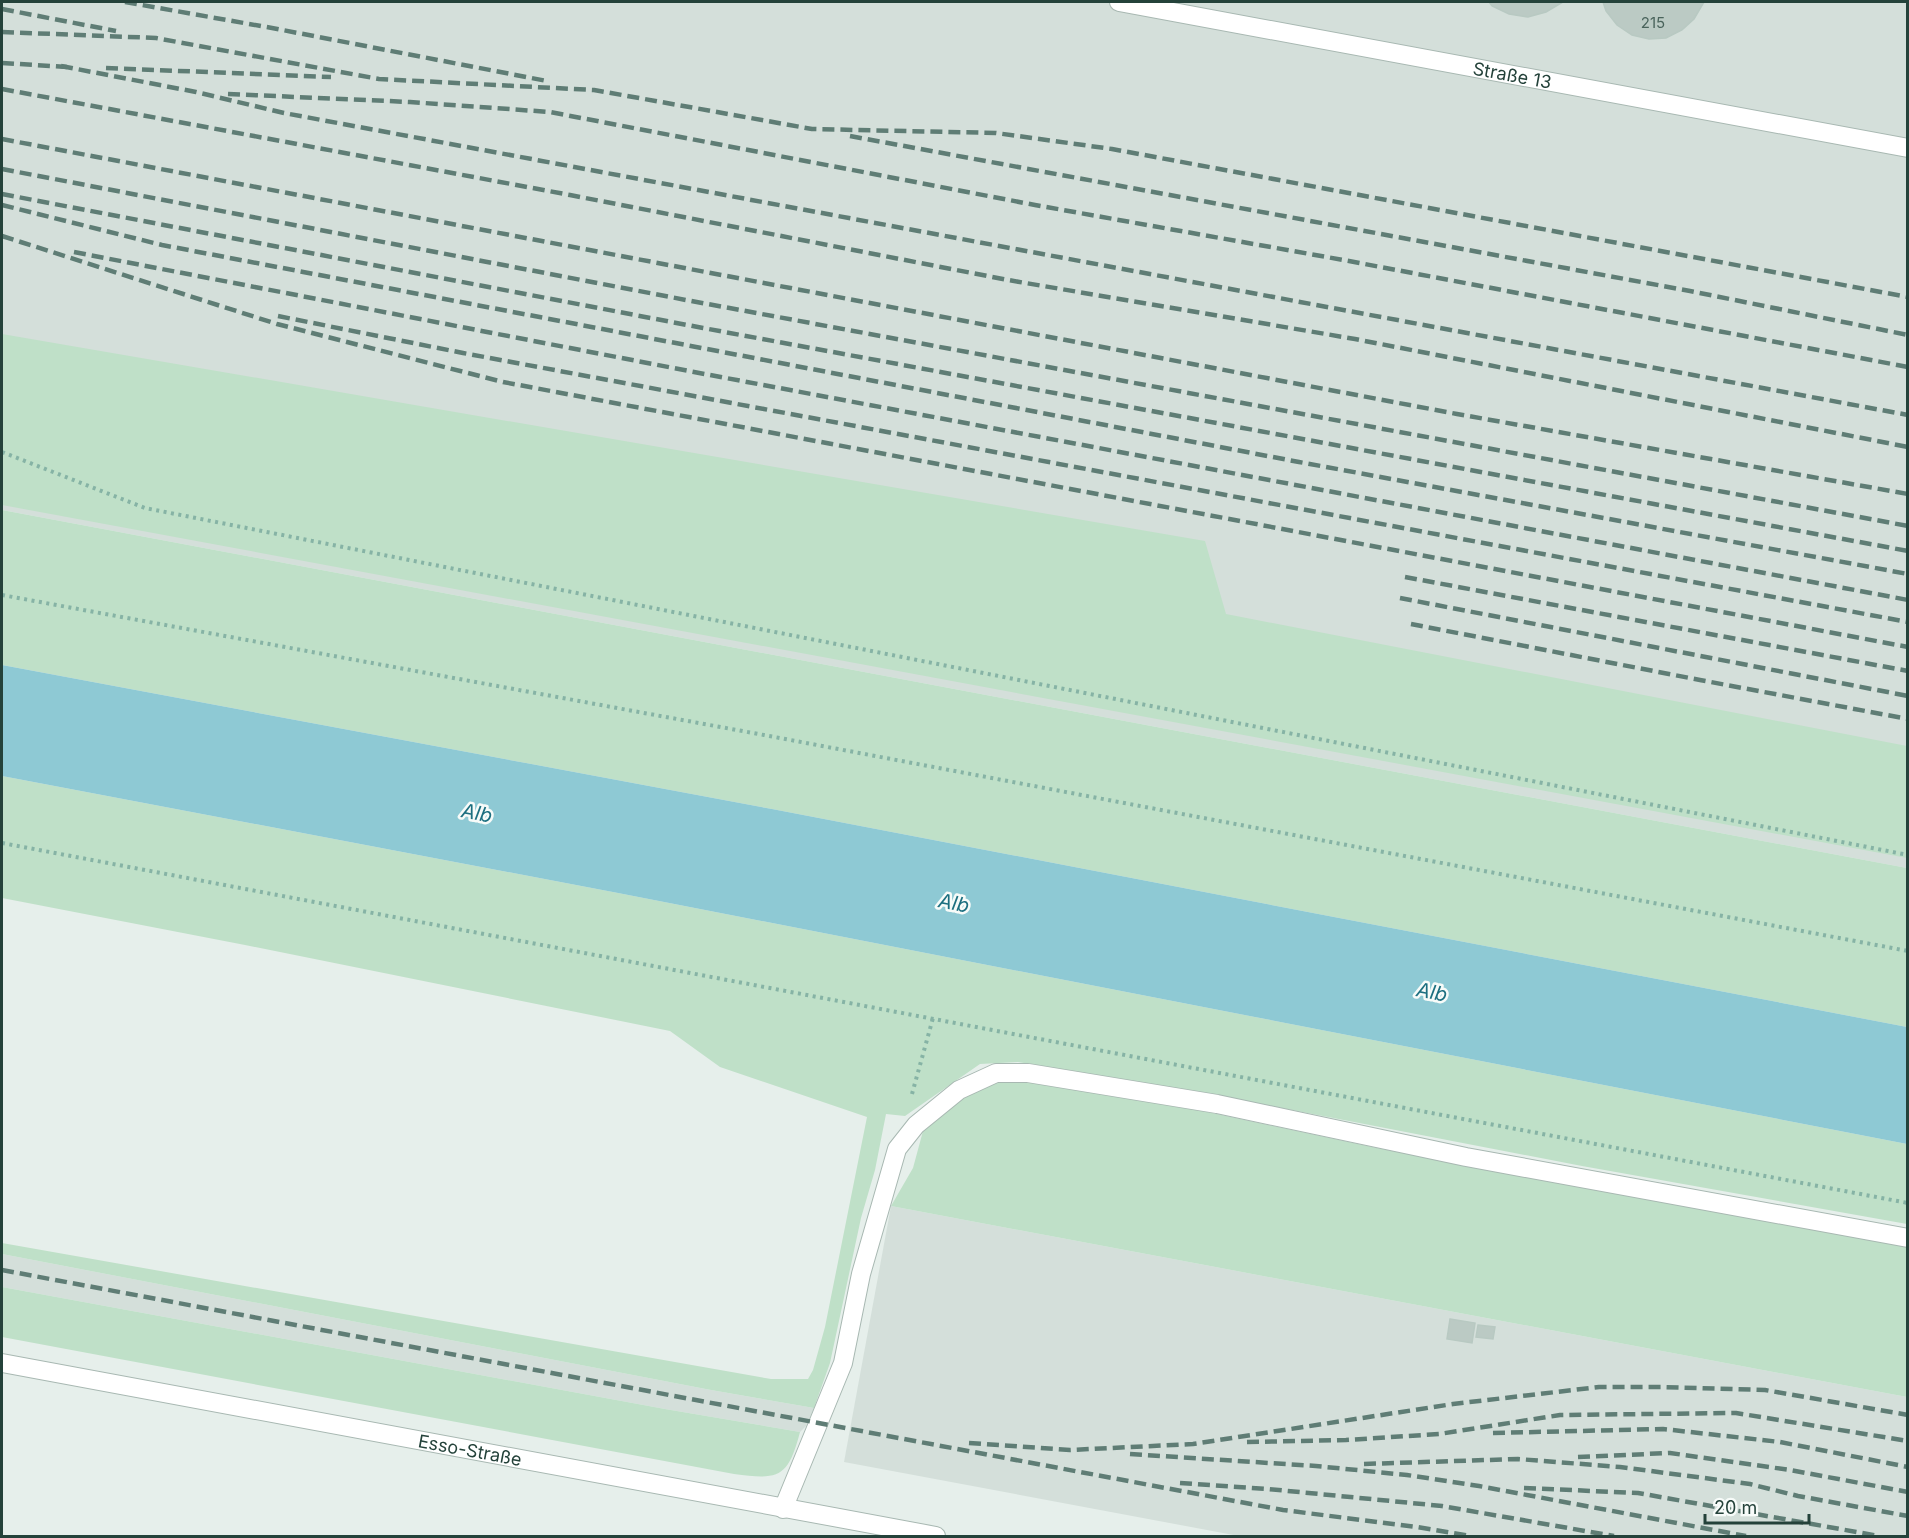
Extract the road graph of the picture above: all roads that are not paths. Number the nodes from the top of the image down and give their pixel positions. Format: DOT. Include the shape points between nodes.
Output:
graph roads {
  1 [pos="1119,2"];
  2 [pos="1908,148"];
  3 [pos="1908,1238"];
  4 [pos="2,1363"];
  5 [pos="783,1509"];
  6 [pos="936,1536"];
  1 -- 2 [label="street, Straße 13"];
  3 -- 5 [label="street" via="1478,1159 1217,1104 1028,1073 996,1073 959,1090 916,1125 897,1149 861,1274 843,1363"];
  4 -- 5 [label="street, Esso-Straße"];
  5 -- 6 [label="street, Esso-Straße"];
}
